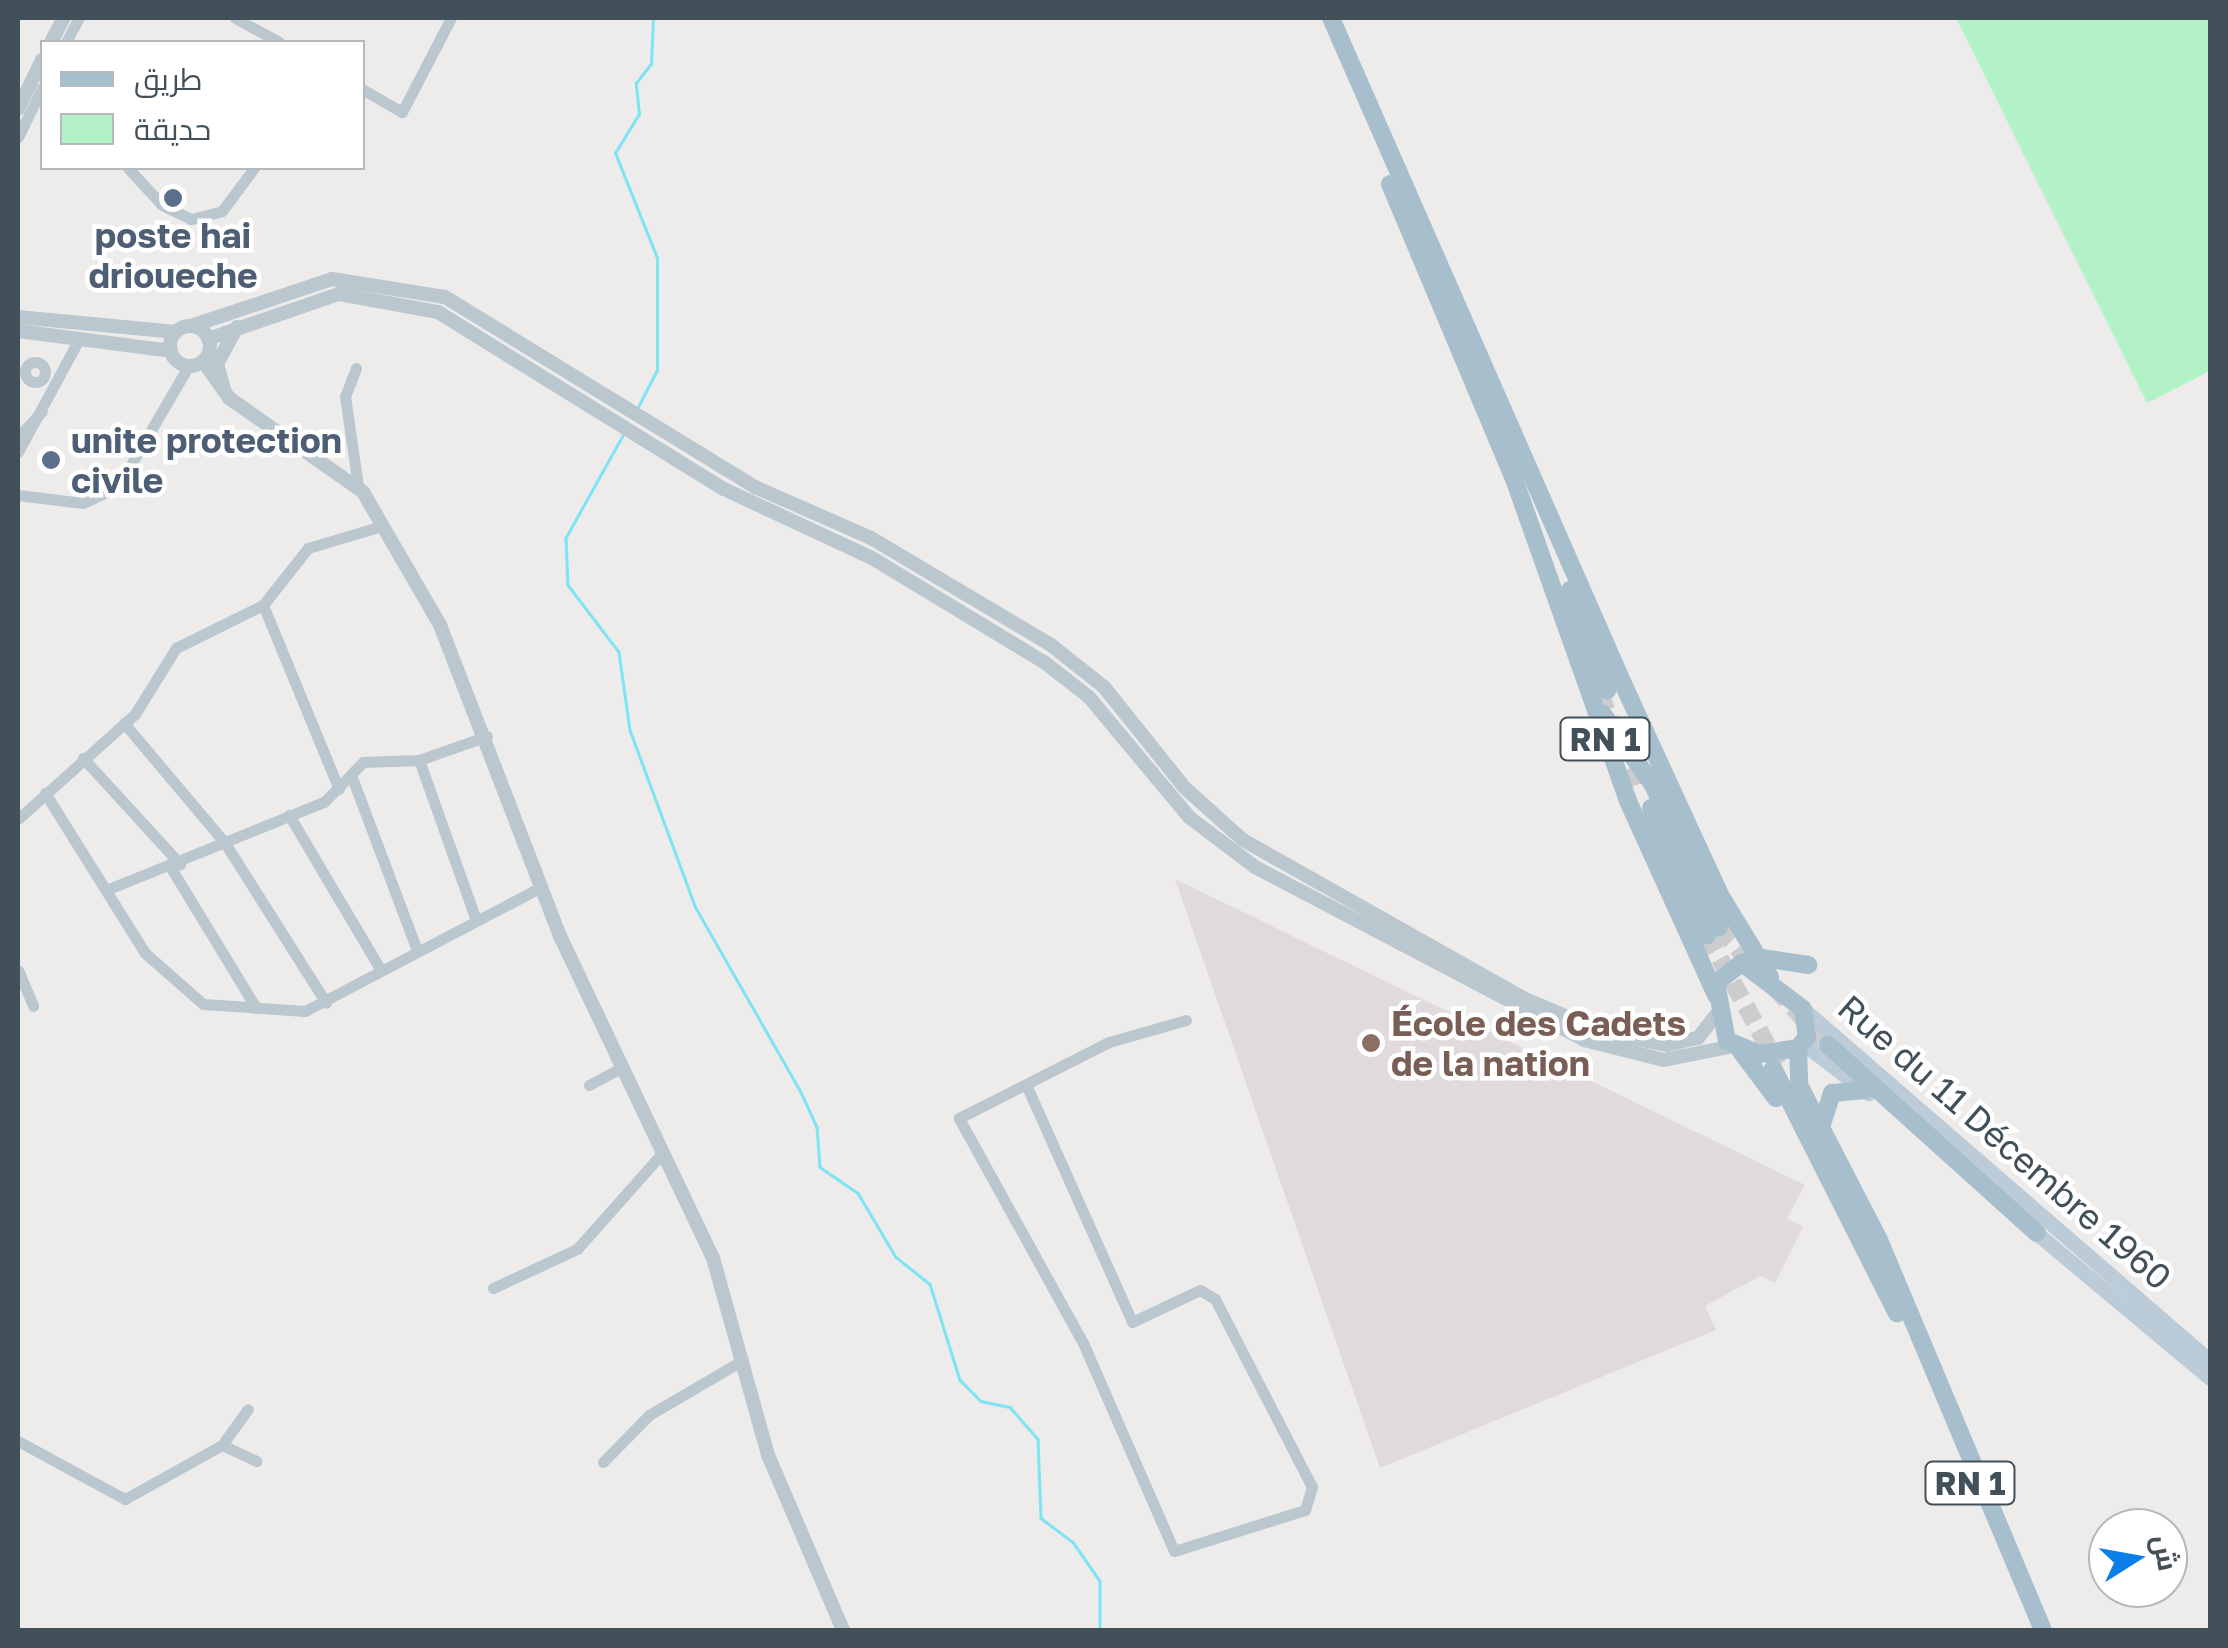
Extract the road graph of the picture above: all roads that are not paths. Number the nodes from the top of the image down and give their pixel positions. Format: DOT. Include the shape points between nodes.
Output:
graph roads {
  1 [pos="79,18"];
  2 [pos="235,18"];
  3 [pos="268,18"];
  4 [pos="450,18"];
  5 [pos="1320,18"];
  6 [pos="1332,18"];
  7 [pos="261,32"];
  8 [pos="67,40"];
  9 [pos="276,40"];
  10 [pos="40,64"];
  11 [pos="40,92"];
  12 [pos="365,92"];
  13 [pos="18,109"];
  14 [pos="18,136"];
  15 [pos="130,170"];
  16 [pos="253,170"];
  17 [pos="18,317"];
  18 [pos="238,324"];
  19 [pos="192,326"];
  20 [pos="18,330"];
  21 [pos="176,332"];
  22 [pos="208,339"];
  23 [pos="78,341"];
  24 [pos="171,351"];
  25 [pos="196,363"];
  26 [pos="356,368"];
  27 [pos="21,373"];
  28 [pos="66,373"];
  29 [pos="229,398"];
  30 [pos="46,408"];
  31 [pos="18,437"];
  32 [pos="18,452"];
  33 [pos="358,486"];
  34 [pos="18,495"];
  35 [pos="379,521"];
  36 [pos="262,605"];
  37 [pos="1605,692"];
  38 [pos="124,723"];
  39 [pos="487,736"];
  40 [pos="83,758"];
  41 [pos="419,760"];
  42 [pos="353,780"];
  43 [pos="339,789"];
  44 [pos="1640,791"];
  45 [pos="45,793"];
  46 [pos="289,815"];
  47 [pos="18,819"];
  48 [pos="226,843"];
  49 [pos="175,866"];
  50 [pos="542,886"];
  51 [pos="106,890"];
  52 [pos="476,920"];
  53 [pos="1713,932"];
  54 [pos="416,950"];
  55 [pos="1756,957"];
  56 [pos="1808,964"];
  57 [pos="18,970"];
  58 [pos="380,970"];
  59 [pos="1770,977"];
  60 [pos="326,1002"];
  61 [pos="1717,1003"];
  62 [pos="33,1006"];
  63 [pos="256,1008"];
  64 [pos="1803,1009"];
  65 [pos="1186,1020"];
  66 [pos="1818,1042"];
  67 [pos="1737,1048"];
  68 [pos="622,1067"];
  69 [pos="1775,1067"];
  70 [pos="589,1085"];
  71 [pos="1028,1090"];
  72 [pos="1865,1090"];
  73 [pos="1822,1128"];
  74 [pos="663,1152"];
  75 [pos="2040,1225"];
  76 [pos="493,1288"];
  77 [pos="1908,1329"];
  78 [pos="743,1360"];
  79 [pos="2210,1362"];
  80 [pos="2210,1378"];
  81 [pos="248,1409"];
  82 [pos="18,1441"];
  83 [pos="222,1445"];
  84 [pos="256,1461"];
  85 [pos="603,1462"];
  86 [pos="843,1630"];
  87 [pos="2039,1630"];
  1 -- 8 [label="street"];
  2 -- 7 [label="street"];
  3 -- 7 [label="street"];
  4 -- 12 [label="street" via="402,112"];
  5 -- 37 [label="main road, RN 1"];
  6 -- 37 [label="main road, RN 1" via="1526,462"];
  7 -- 9 [label="street"];
  10 -- 13 [label="street"];
  11 -- 14 [label="street"];
  15 -- 16 [label="street" via="162,205 191,219 222,211"];
  17 -- 21 [label="street"];
  18 -- 22 [label="street"];
  18 -- 29 [label="street" via="216,364"];
  18 -- 67 [label="street" via="340,294 420,305 724,489 861,552 1063,675 1189,816 1255,867 1584,1040 1664,1060"];
  19 -- 21 [label="street"];
  19 -- 22 [label="street"];
  19 -- 61 [label="street" via="306,282 366,279 426,290 755,487 871,538 1087,670 1193,797 1243,840 1524,999 1606,1033 1667,1045 1698,1038"];
  20 -- 23 [label="street"];
  21 -- 24 [label="street"];
  22 -- 25 [label="street"];
  23 -- 24 [label="street"];
  23 -- 28 [label="street"];
  24 -- 25 [label="street"];
  25 -- 29 [label="street"];
  25 -- 34 [label="street" via="118,486 83,503"];
  26 -- 33 [label="street" via="345,396"];
  27 -- 28 [label="street" via="38,382 46,369"];
  28 -- 30 [label="street"];
  29 -- 33 [label="street"];
  30 -- 31 [label="street"];
  30 -- 32 [label="street"];
  33 -- 35 [label="street"];
  35 -- 36 [label="street" via="308,548"];
  35 -- 39 [label="street" via="440,625"];
  36 -- 38 [label="street" via="176,648"];
  36 -- 43 [label="street"];
  37 -- 53 [label="main road"];
  37 -- 53 [label="main road" via="1648,764"];
  37 -- 55 [label="main road"];
  37 -- 61 [label="main road, RN 1"];
  38 -- 40 [label="street"];
  38 -- 48 [label="street"];
  39 -- 41 [label="street"];
  39 -- 50 [label="street"];
  40 -- 45 [label="street"];
  40 -- 49 [label="street"];
  41 -- 42 [label="street" via="363,762"];
  41 -- 52 [label="street"];
  42 -- 43 [label="street"];
  42 -- 54 [label="street"];
  43 -- 46 [label="street"];
  44 -- 53 [label="main road"];
  45 -- 47 [label="street"];
  45 -- 51 [label="street"];
  46 -- 48 [label="street"];
  46 -- 58 [label="street"];
  48 -- 49 [label="street"];
  48 -- 60 [label="street"];
  49 -- 51 [label="street"];
  49 -- 63 [label="street"];
  50 -- 52 [label="street"];
  50 -- 68 [label="street"];
  51 -- 63 [label="street" via="181,993"];
  52 -- 54 [label="street"];
  54 -- 58 [label="street"];
  55 -- 56 [label="main road"];
  55 -- 59 [label="main road"];
  57 -- 62 [label="street"];
  58 -- 60 [label="street"];
  59 -- 61 [label="main road" via="1734,965"];
  59 -- 64 [label="main road"];
  60 -- 63 [label="street"];
  61 -- 67 [label="main road"];
  64 -- 66 [label="main road"];
  64 -- 66 [label="main road, Rue du 11 Décembre 1960"];
  65 -- 71 [label="street" via="1109,1042"];
  66 -- 67 [label="main road"];
  66 -- 72 [label="main road, Rue du 11 Décembre 1960"];
  66 -- 73 [label="main road, RN 1" via="1799,1085"];
  66 -- 75 [label="main road"];
  67 -- 77 [label="main road, RN 1"];
  68 -- 70 [label="street"];
  68 -- 74 [label="street"];
  69 -- 77 [label="main road"];
  71 -- 71 [label="street" via="1132,1322 1200,1290 1215,1299 1312,1487 1305,1510 1174,1551 1083,1343 959,1118"];
  72 -- 73 [label="main road" via="1832,1094"];
  72 -- 75 [label="main road, Rue du 11 Décembre 1960"];
  73 -- 77 [label="main road, RN 1"];
  74 -- 76 [label="street" via="577,1249"];
  74 -- 78 [label="street" via="725,1290"];
  75 -- 79 [label="main road, Rue du 11 Décembre 1960"];
  75 -- 80 [label="main road, Rue du 11 Décembre 1960"];
  77 -- 87 [label="main road, RN 1"];
  78 -- 85 [label="street" via="649,1415"];
  78 -- 86 [label="street" via="768,1455"];
  81 -- 83 [label="street"];
  82 -- 83 [label="street" via="115,1499"];
  83 -- 84 [label="street"];
}
